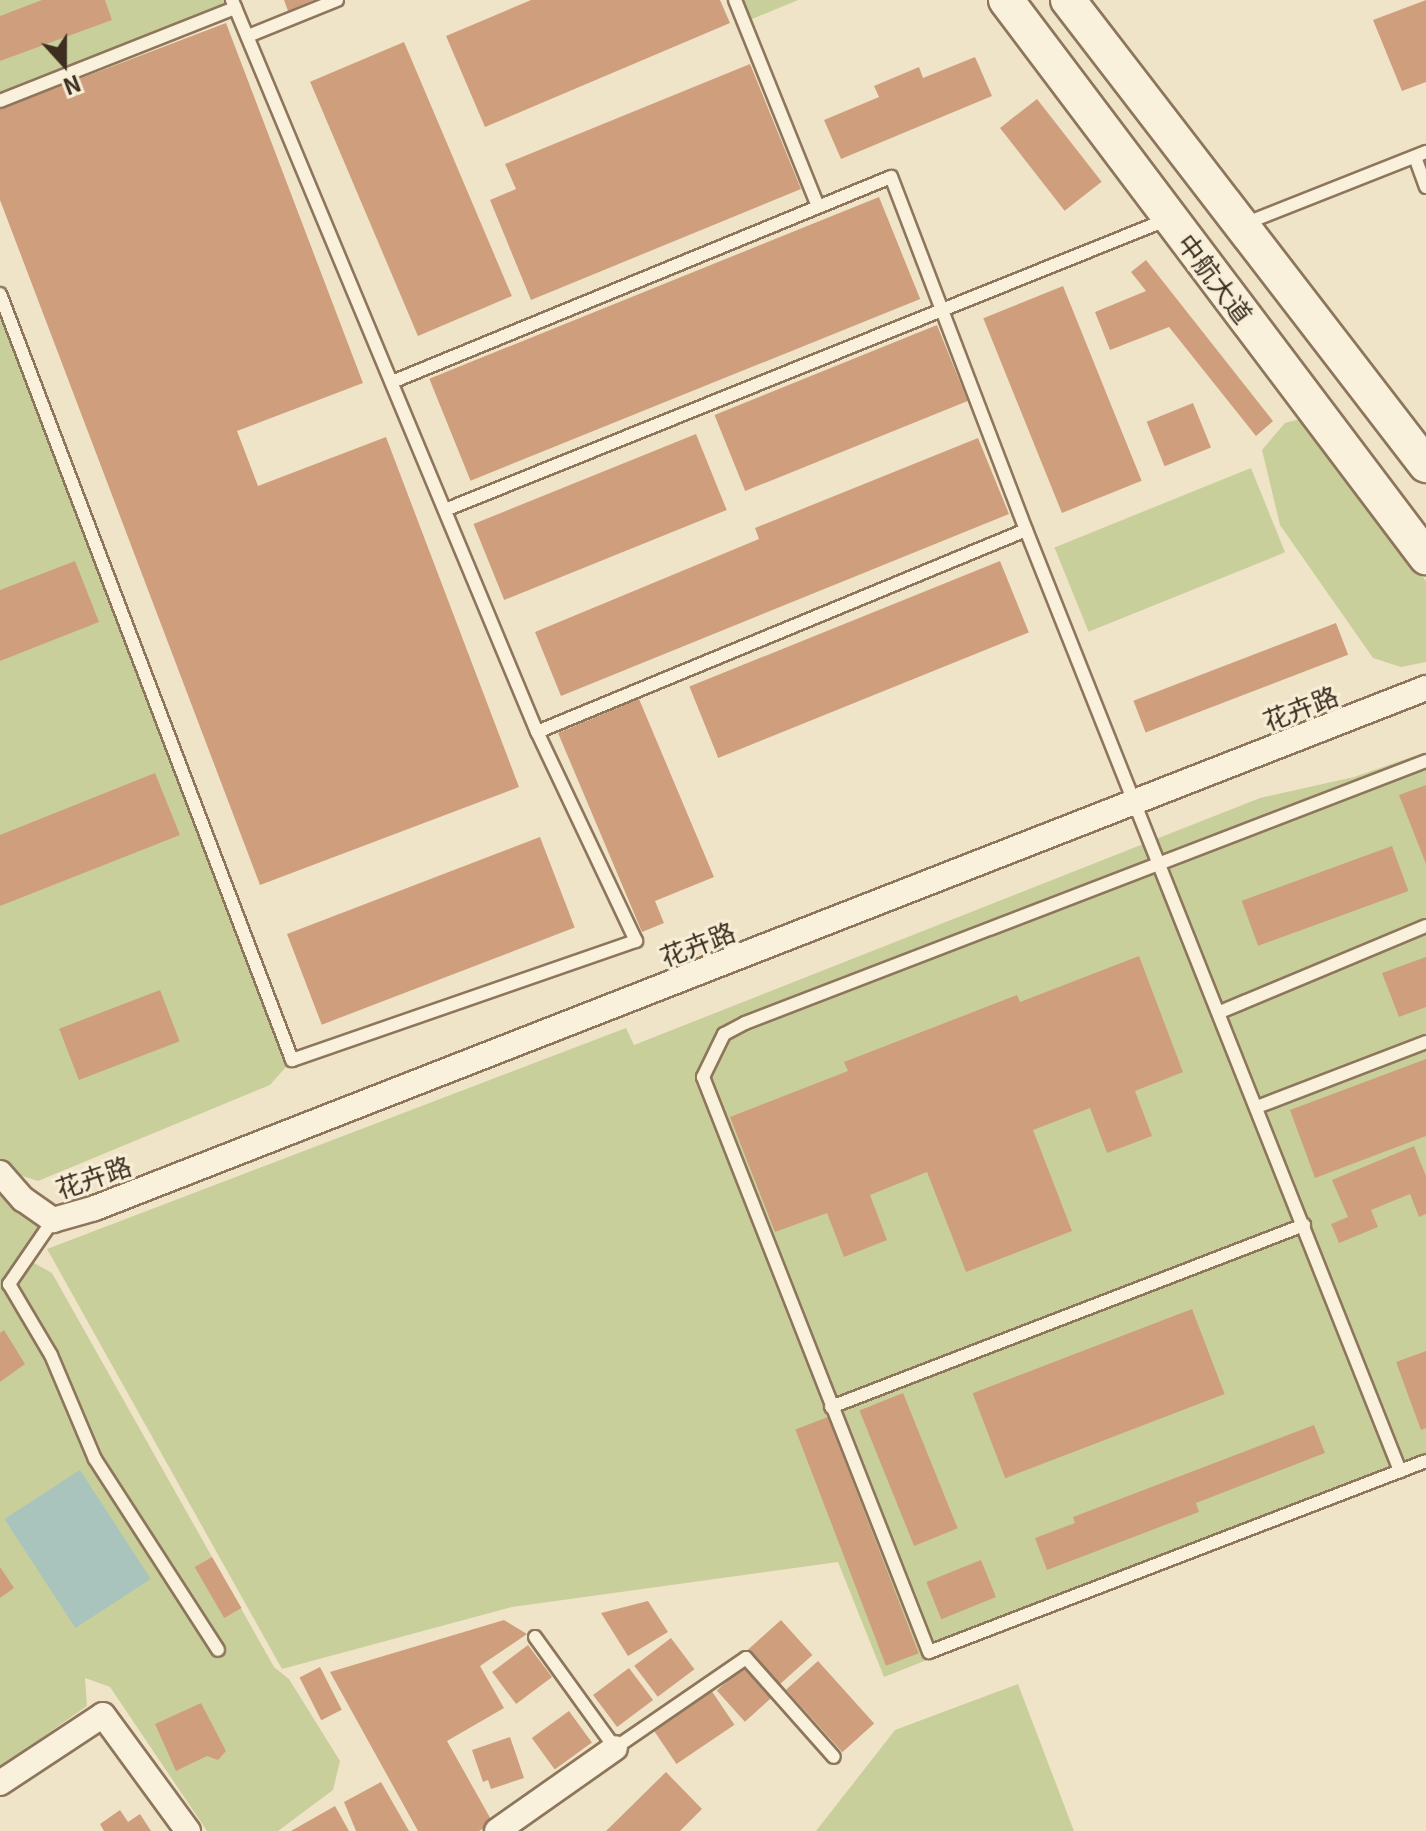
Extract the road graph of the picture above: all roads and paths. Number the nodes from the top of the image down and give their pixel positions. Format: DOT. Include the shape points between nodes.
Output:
graph roads {
  1 [pos="337,0"];
  2 [pos="735,0"];
  3 [pos="1006,0"];
  4 [pos="1068,0"];
  5 [pos="234,4"];
  6 [pos="248,36"];
  7 [pos="0,101"];
  8 [pos="1420,154"];
  9 [pos="1426,187"];
  10 [pos="818,206"];
  11 [pos="1171,218"];
  12 [pos="1241,225"];
  13 [pos="0,294"];
  14 [pos="941,308"];
  15 [pos="392,382"];
  16 [pos="1426,465"];
  17 [pos="445,510"];
  18 [pos="1026,530"];
  19 [pos="1426,557"];
  20 [pos="1426,688"];
  21 [pos="537,732"];
  22 [pos="1426,761"];
  23 [pos="1137,801"];
  24 [pos="1161,863"];
  25 [pos="1426,926"];
  26 [pos="1220,1012"];
  27 [pos="1426,1042"];
  28 [pos="1257,1107"];
  29 [pos="0,1173"];
  30 [pos="53,1220"];
  31 [pos="1304,1225"];
  32 [pos="4,1287"];
  33 [pos="831,1407"];
  34 [pos="1426,1461"];
  35 [pos="1400,1471"];
  36 [pos="535,1637"];
  37 [pos="218,1650"];
  38 [pos="615,1748"];
  39 [pos="834,1757"];
  40 [pos="0,1783"];
  41 [pos="188,1831"];
  42 [pos="497,1831"];
  1 -- 6 [label="lane"];
  2 -- 10 [label="lane"];
  3 -- 11 [label="main road, 中航大道"];
  4 -- 12 [label="main road, 中航大道"];
  5 -- 6 [label="lane"];
  5 -- 7 [label="lane"];
  6 -- 15 [label="lane"];
  8 -- 9 [label="lane"];
  8 -- 12 [label="lane"];
  10 -- 14 [label="lane" via="891,177"];
  10 -- 15 [label="lane"];
  11 -- 14 [label="lane"];
  11 -- 19 [label="main road, 中航大道"];
  12 -- 16 [label="main road, 中航大道"];
  13 -- 21 [label="lane" via="292,1060 636,941"];
  14 -- 17 [label="lane"];
  14 -- 18 [label="lane"];
  15 -- 17 [label="lane"];
  17 -- 21 [label="lane"];
  18 -- 21 [label="lane"];
  18 -- 23 [label="lane"];
  20 -- 23 [label="street, 花卉路"];
  22 -- 24 [label="lane"];
  23 -- 24 [label="lane"];
  23 -- 30 [label="street, 花卉路"];
  24 -- 26 [label="lane"];
  24 -- 33 [label="lane" via="745,1023 713,1047 703,1077 707,1096"];
  25 -- 26 [label="lane"];
  26 -- 28 [label="lane"];
  27 -- 28 [label="lane"];
  28 -- 31 [label="lane"];
  29 -- 30 [label="street, 花卉路" via="23,1199"];
  30 -- 32 [label="lane"];
  31 -- 33 [label="lane"];
  31 -- 35 [label="lane"];
  32 -- 37 [label="lane" via="51,1355 95,1459"];
  33 -- 35 [label="lane" via="929,1652"];
  34 -- 35 [label="lane"];
  36 -- 38 [label="lane"];
  38 -- 39 [label="lane" via="746,1658"];
  38 -- 42 [label="street"];
  40 -- 41 [label="street" via="103,1715"];
}
